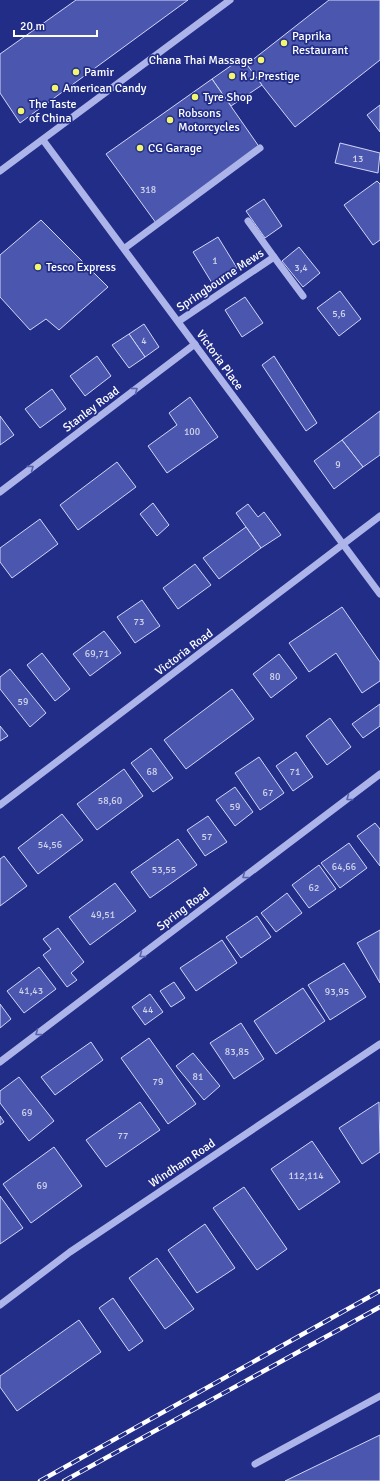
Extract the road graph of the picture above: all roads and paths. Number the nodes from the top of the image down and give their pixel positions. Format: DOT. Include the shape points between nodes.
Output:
graph roads {
  1 [pos="230,0"];
  2 [pos="43,140"];
  3 [pos="260,148"];
  4 [pos="0,171"];
  5 [pos="248,221"];
  6 [pos="125,248"];
  7 [pos="274,257"];
  8 [pos="303,296"];
  9 [pos="179,322"];
  10 [pos="195,344"];
  11 [pos="0,492"];
  12 [pos="380,516"];
  13 [pos="343,545"];
  14 [pos="380,594"];
  15 [pos="380,774"];
  16 [pos="0,805"];
  17 [pos="380,1044"];
  18 [pos="0,1062"];
  19 [pos="0,1305"];
  20 [pos="380,1396"];
  21 [pos="255,1464"];
  1 -- 2 [label="street"];
  2 -- 4 [label="street"];
  2 -- 6 [label="street, Victoria Place"];
  3 -- 6 [label="street"];
  5 -- 7 [label="street, Springbourne Mews"];
  6 -- 9 [label="street, Victoria Place"];
  7 -- 8 [label="street, Springbourne Mews"];
  7 -- 9 [label="street, Springbourne Mews"];
  9 -- 10 [label="street, Victoria Place"];
  11 -- 10 [label="street, Stanley Road, one-way"];
  10 -- 13 [label="street, Victoria Place"];
  12 -- 13 [label="street, Victoria Road"];
  13 -- 14 [label="street, Victoria Place"];
  13 -- 16 [label="street, Victoria Road"];
  15 -- 18 [label="street, Spring Road, one-way"];
  17 -- 19 [label="street, Windham Road" via="70,1252"];
  20 -- 21 [label="street"];
}
